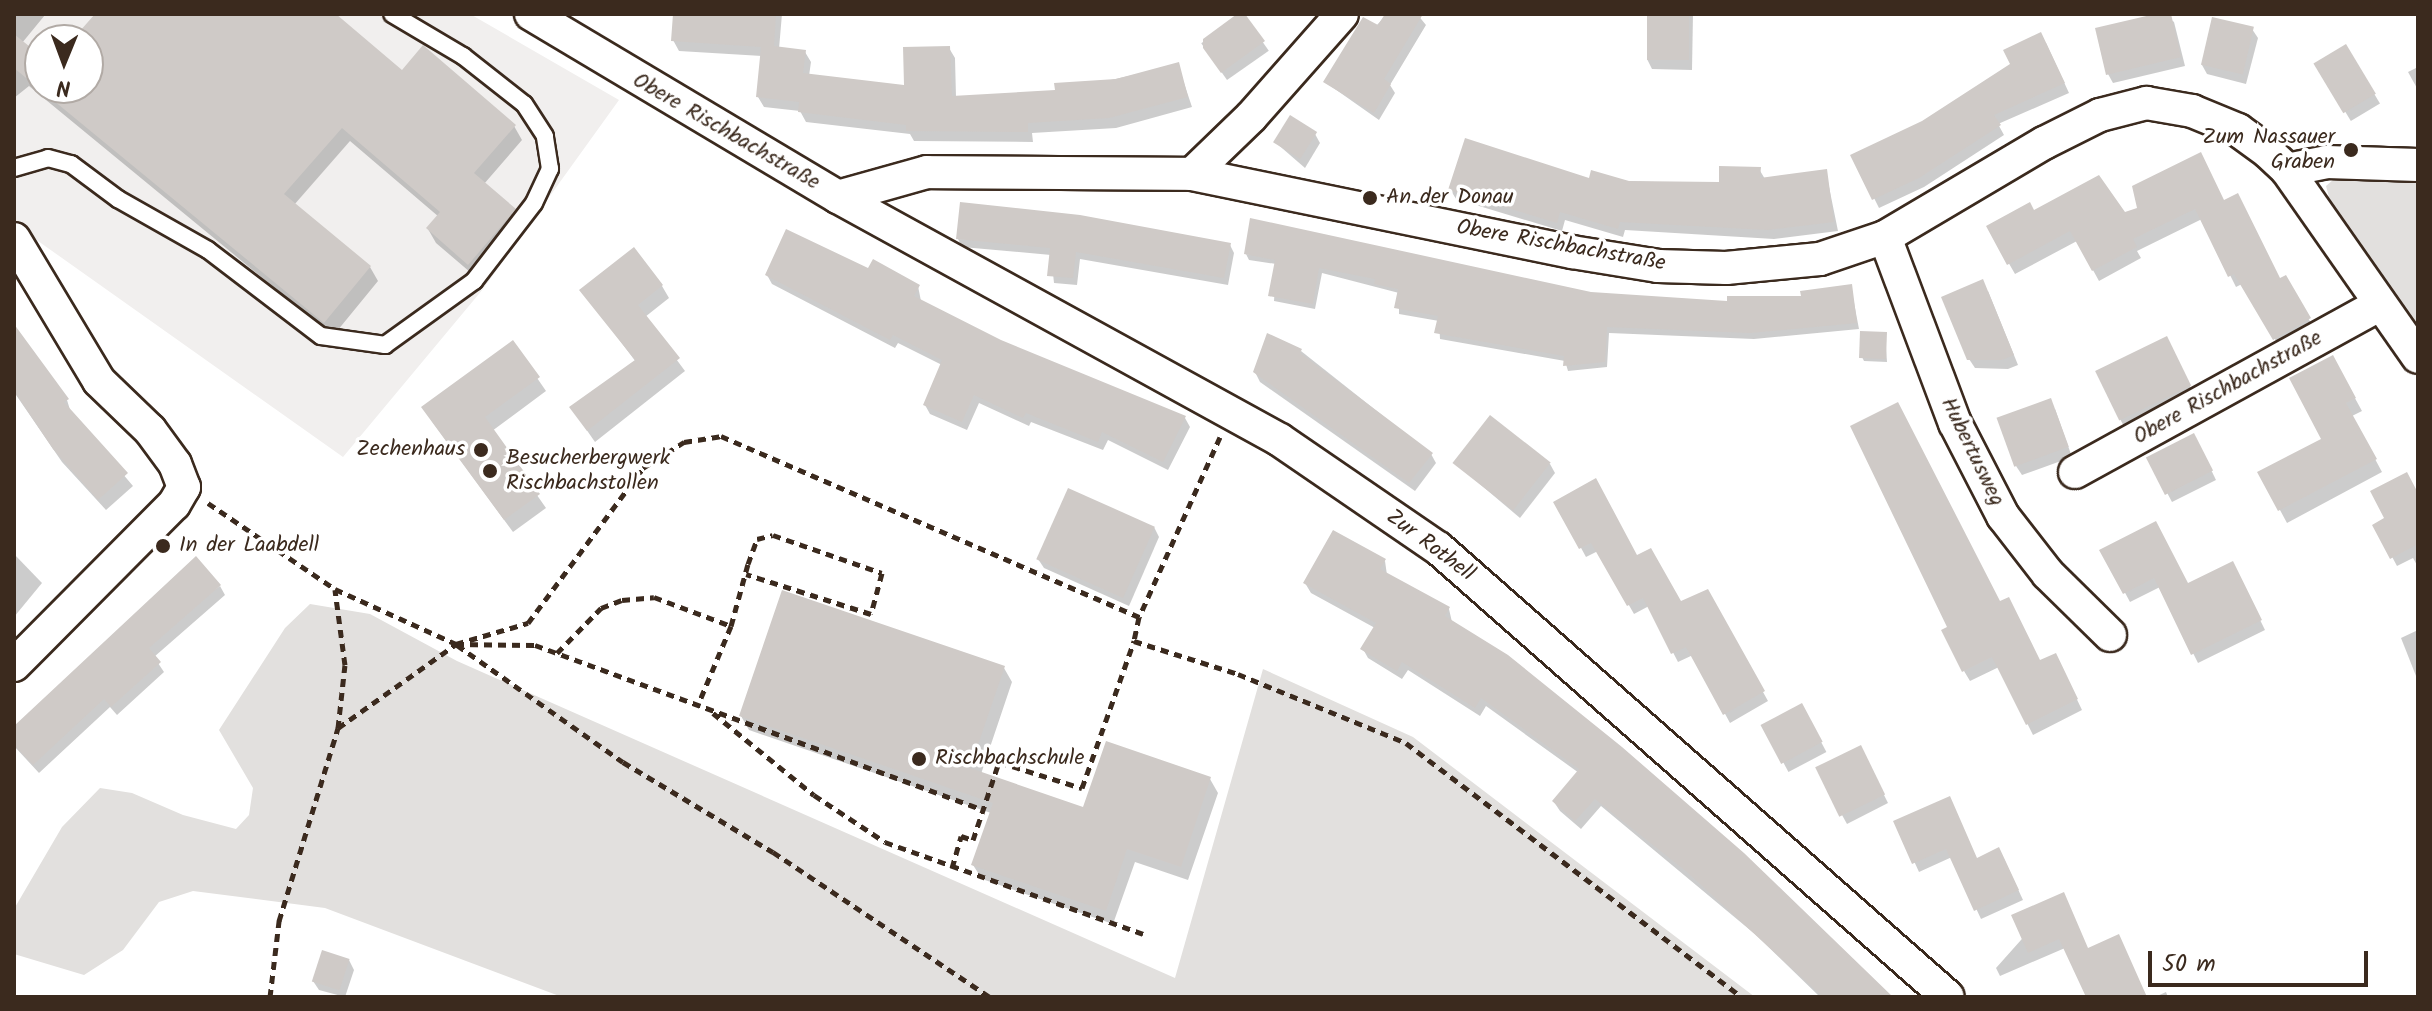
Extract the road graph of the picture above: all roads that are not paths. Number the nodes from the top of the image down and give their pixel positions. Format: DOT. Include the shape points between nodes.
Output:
graph roads {
  1 [pos="392,14"];
  2 [pos="531,14"];
  3 [pos="1342,14"];
  4 [pos="2418,165"];
  5 [pos="14,168"];
  6 [pos="2287,170"];
  7 [pos="1192,174"];
  8 [pos="838,197"];
  9 [pos="1885,237"];
  10 [pos="14,239"];
  11 [pos="2380,304"];
  12 [pos="2418,357"];
  13 [pos="2075,472"];
  14 [pos="2110,635"];
  15 [pos="14,665"];
  16 [pos="1948,997"];
  1 -- 5 [label="lane" via="463,56 524,104 545,136 550,169 534,203 474,281 385,345 321,336 208,250 118,199 71,164 48,158"];
  2 -- 8 [label="street, Obere Rischbachstraße"];
  3 -- 7 [label="street" via="1251,117"];
  4 -- 6 [label="street" via="2327,162"];
  6 -- 9 [label="street, Obere Rischbachstraße" via="2238,130 2192,111 2146,103 2100,115 2044,143"];
  6 -- 11 [label="street, Obere Rischbachstraße"];
  7 -- 8 [label="street, Obere Rischbachstraße" via="927,172"];
  7 -- 9 [label="street, Obere Rischbachstraße" via="1658,266 1726,268 1820,259"];
  8 -- 16 [label="street, Zur Rothell" via="1280,440 1438,548"];
  9 -- 14 [label="street, Hubertusweg" via="1955,423 2003,516 2048,574"];
  10 -- 15 [label="street" via="99,381 150,430 175,464 184,487 174,504"];
  11 -- 12 [label="street, Obere Rischbachstraße"];
  11 -- 13 [label="street, Obere Rischbachstraße"];
}
